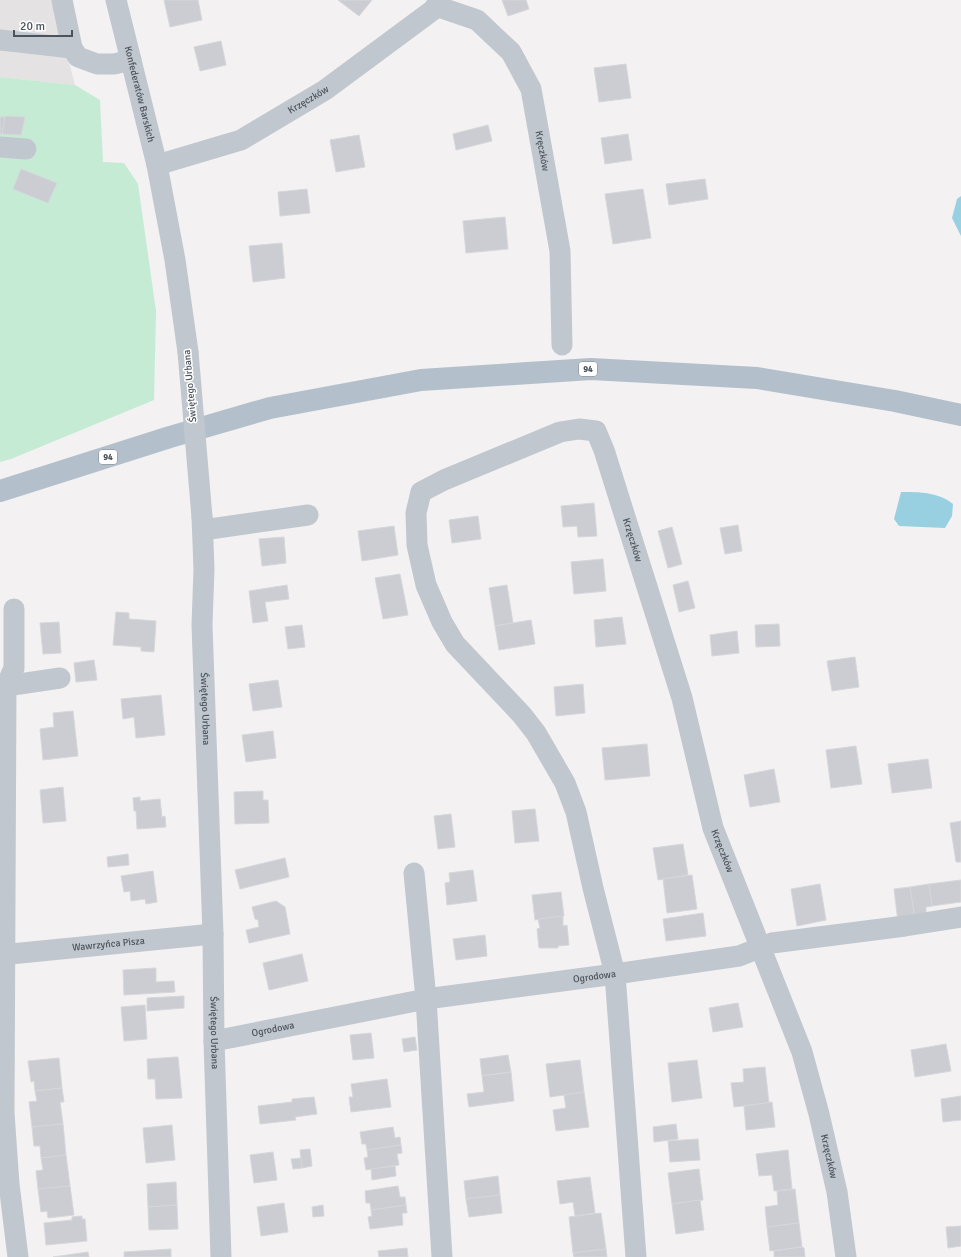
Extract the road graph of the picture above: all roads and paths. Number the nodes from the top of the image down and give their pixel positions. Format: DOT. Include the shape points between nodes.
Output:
graph roads {
  1 [pos="62,0"];
  2 [pos="116,0"];
  3 [pos="438,3"];
  4 [pos="0,40"];
  5 [pos="72,48"];
  6 [pos="131,60"];
  7 [pos="0,147"];
  8 [pos="26,148"];
  9 [pos="157,165"];
  10 [pos="562,345"];
  11 [pos="961,415"];
  12 [pos="0,490"];
  13 [pos="308,515"];
  14 [pos="202,523"];
  15 [pos="14,609"];
  16 [pos="60,678"];
  17 [pos="6,686"];
  18 [pos="414,873"];
  19 [pos="961,917"];
  20 [pos="213,934"];
  21 [pos="760,947"];
  22 [pos="2,955"];
  23 [pos="615,974"];
  24 [pos="426,1000"];
  25 [pos="214,1041"];
  26 [pos="18,1257"];
  27 [pos="221,1257"];
  28 [pos="442,1257"];
  29 [pos="636,1257"];
  30 [pos="846,1257"];
  1 -- 5 [label="street"];
  2 -- 6 [label="street, Konfederatów Barskich"];
  3 -- 9 [label="street, Krzęczków" via="433,10 325,90 241,140"];
  3 -- 10 [label="street, Kręczków" via="477,20 510,52 531,89 560,251"];
  4 -- 5 [label="street"];
  5 -- 6 [label="street" via="78,57 97,64"];
  6 -- 9 [label="street, Konfederatów Barskich"];
  7 -- 8 [label="street"];
  9 -- 14 [label="street, Świętego Urbana, bridge" via="175,260 188,352"];
  11 -- 12 [label="main road, 94" via="895,400 757,378 591,369 421,380 270,408"];
  13 -- 14 [label="street"];
  14 -- 20 [label="street, Świętego Urbana" via="202,625"];
  15 -- 17 [label="street" via="14,668"];
  16 -- 17 [label="street"];
  17 -- 22 [label="street"];
  18 -- 24 [label="street"];
  19 -- 21 [label="street, Ogrodowa" via="772,943"];
  20 -- 22 [label="street, Wawrzyńca Pisza"];
  20 -- 25 [label="street, Świętego Urbana"];
  21 -- 23 [label="street, Ogrodowa" via="739,956"];
  21 -- 23 [label="street, Krzęczków" via="713,828 682,698 604,450 596,431 579,429 560,432 421,492 416,513 418,545 426,586 455,644 522,715 550,754 565,783 576,812"];
  21 -- 30 [label="street, Krzęczków" via="802,1052 810,1080 837,1192"];
  22 -- 26 [label="street" via="4,1113"];
  23 -- 24 [label="street, Ogrodowa"];
  23 -- 29 [label="street"];
  24 -- 25 [label="street, Ogrodowa"];
  24 -- 28 [label="street"];
  25 -- 27 [label="street, Świętego Urbana"];
}
